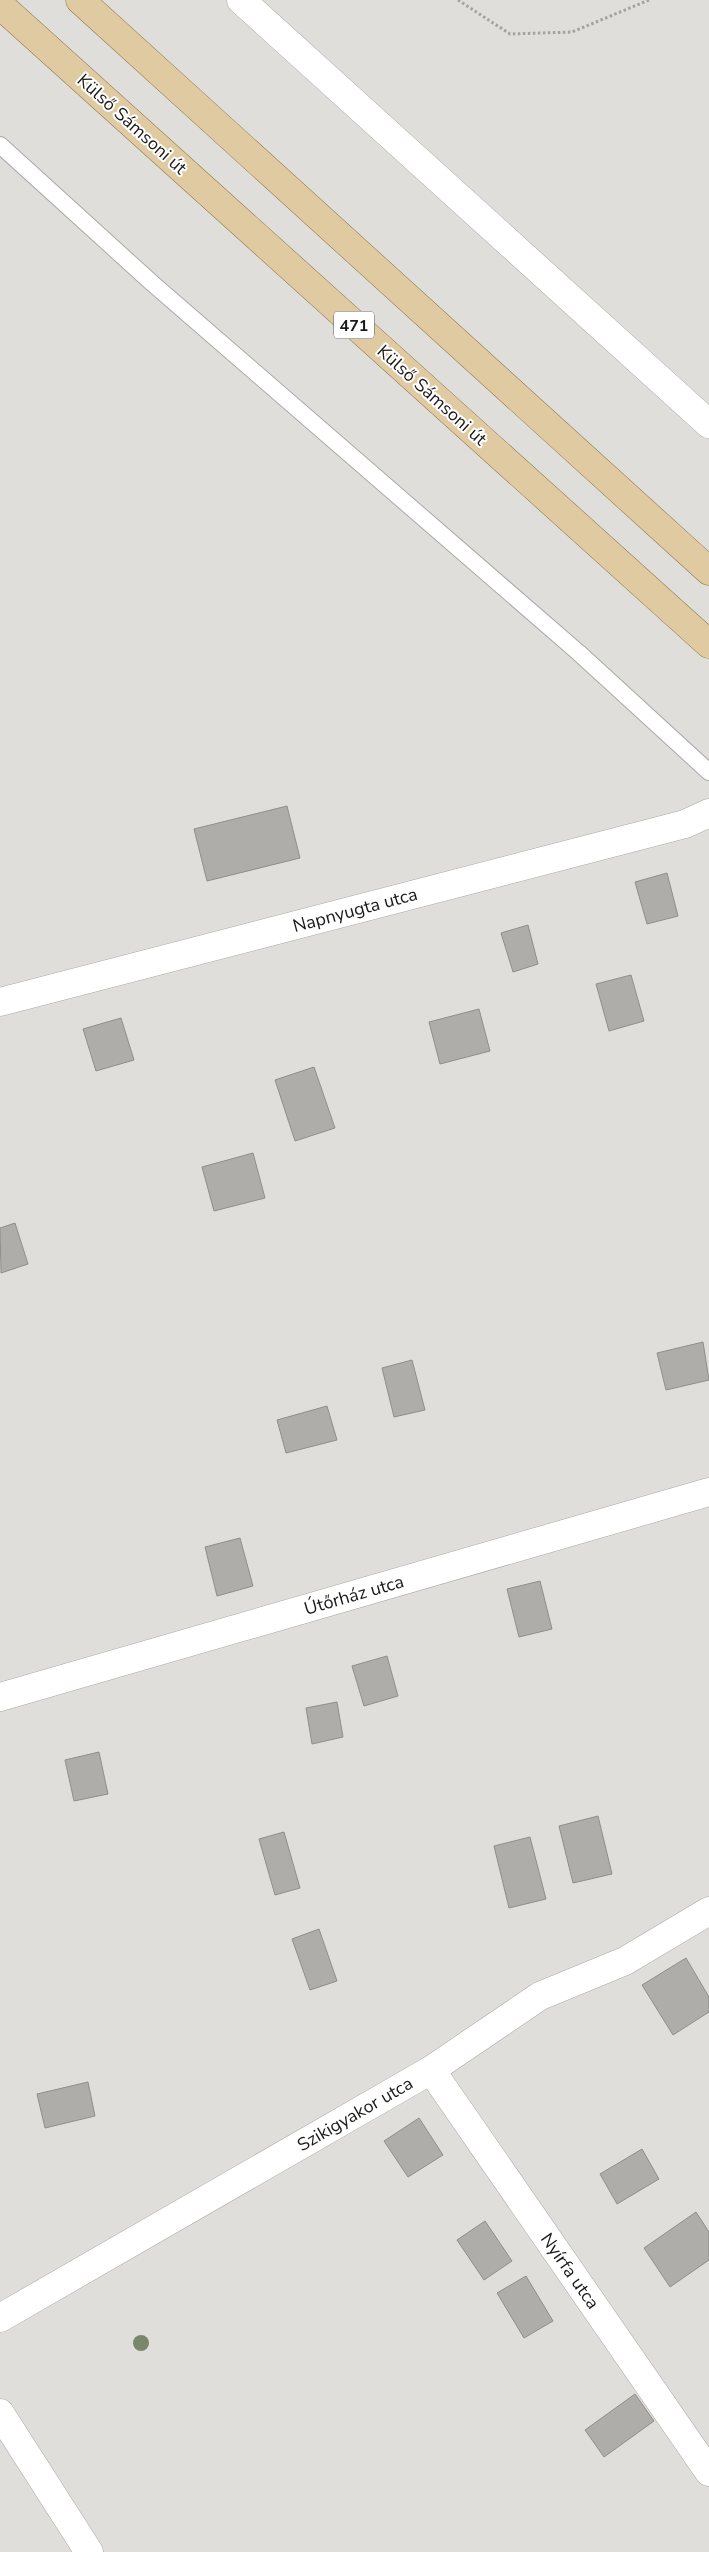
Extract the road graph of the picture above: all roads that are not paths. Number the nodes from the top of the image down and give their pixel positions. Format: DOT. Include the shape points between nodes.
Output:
graph roads {
  1 [pos="80,0"];
  2 [pos="241,0"];
  3 [pos="0,5"];
  4 [pos="0,145"];
  5 [pos="709,424"];
  6 [pos="709,570"];
  7 [pos="709,644"];
  8 [pos="709,772"];
  9 [pos="709,813"];
  10 [pos="0,1002"];
  11 [pos="709,1492"];
  12 [pos="0,1697"];
  13 [pos="709,1911"];
  14 [pos="431,2070"];
  15 [pos="0,2318"];
  16 [pos="0,2413"];
  17 [pos="709,2472"];
  18 [pos="89,2552"];
  1 -- 6 [label="main road"];
  2 -- 5 [label="street"];
  3 -- 7 [label="main road, Külső Sámsoni út / 471"];
  4 -- 8 [label="lane" via="152,283 579,653"];
  9 -- 10 [label="street, Napnyugta utca" via="685,824"];
  11 -- 12 [label="street, Útőrház utca"];
  13 -- 14 [label="street, Szikigyakor utca" via="625,1960 540,1996"];
  14 -- 15 [label="street, Szikigyakor utca"];
  14 -- 17 [label="street, Nyírfa utca"];
  16 -- 18 [label="street"];
}
